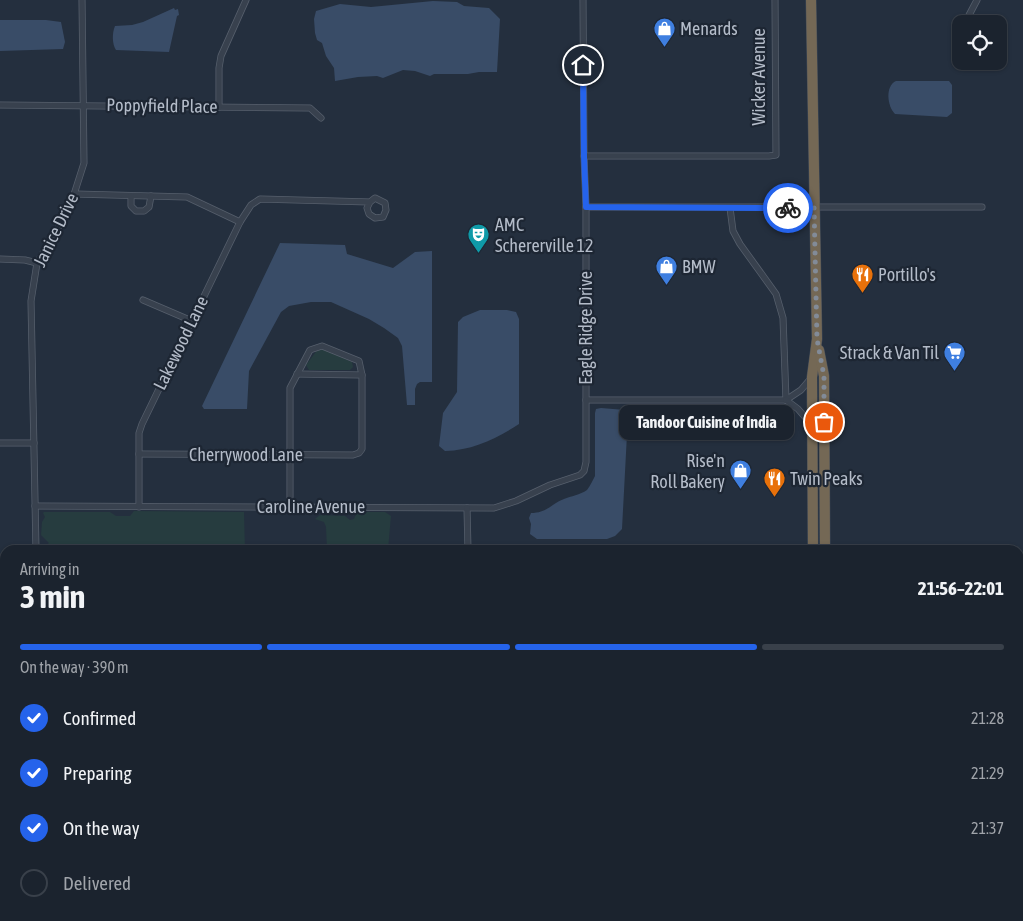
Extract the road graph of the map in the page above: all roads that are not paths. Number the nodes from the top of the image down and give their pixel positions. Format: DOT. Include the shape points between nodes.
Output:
graph roads {
  1 [pos="82,0"];
  2 [pos="246,0"];
  3 [pos="583,0"];
  4 [pos="775,0"];
  5 [pos="811,0"];
  6 [pos="977,0"];
  7 [pos="969,15"];
  8 [pos="0,105"];
  9 [pos="83,105"];
  10 [pos="219,107"];
  11 [pos="321,118"];
  12 [pos="584,156"];
  13 [pos="75,194"];
  14 [pos="131,196"];
  15 [pos="151,196"];
  16 [pos="370,202"];
  17 [pos="586,207"];
  18 [pos="814,207"];
  19 [pos="982,207"];
  20 [pos="730,208"];
  21 [pos="240,222"];
  22 [pos="0,259"];
  23 [pos="37,263"];
  24 [pos="143,300"];
  25 [pos="192,321"];
  26 [pos="817,339"];
  27 [pos="297,374"];
  28 [pos="362,375"];
  29 [pos="812,377"];
  30 [pos="586,400"];
  31 [pos="786,400"];
  32 [pos="813,426"];
  33 [pos="0,443"];
  34 [pos="34,443"];
  35 [pos="139,454"];
  36 [pos="290,455"];
  37 [pos="580,475"];
  38 [pos="35,506"];
  39 [pos="139,507"];
  40 [pos="290,507"];
  41 [pos="467,508"];
  42 [pos="36,545"];
  43 [pos="468,545"];
  44 [pos="813,545"];
  45 [pos="825,545"];
  1 -- 9 [label="street, Janice Drive"];
  2 -- 10 [label="street" via="222,56"];
  3 -- 12 [label="street, Eagle Ridge Drive"];
  4 -- 12 [label="street, Wicker Avenue" via="776,155"];
  5 -- 18 [label="highway"];
  6 -- 7 [label="street"];
  8 -- 9 [label="street, Poppyfield Place"];
  9 -- 10 [label="street, Poppyfield Place"];
  9 -- 13 [label="street, Janice Drive" via="84,163"];
  10 -- 11 [label="street, Poppyfield Place" via="310,108"];
  12 -- 17 [label="street, Eagle Ridge Drive"];
  13 -- 14 [label="street"];
  13 -- 23 [label="street, Janice Drive"];
  14 -- 15 [label="street"];
  14 -- 15 [label="street" via="131,206 144,212"];
  15 -- 21 [label="street" via="187,197"];
  16 -- 21 [label="street, Lakewood Lane" via="260,199 251,205"];
  17 -- 20 [label="street"];
  17 -- 30 [label="street, Eagle Ridge Drive"];
  18 -- 19 [label="street"];
  18 -- 20 [label="street"];
  18 -- 26 [label="highway"];
  20 -- 31 [label="street" via="736,237 776,294 780,306"];
  21 -- 25 [label="street, Lakewood Lane"];
  22 -- 23 [label="street"];
  23 -- 34 [label="street, Janice Drive" via="31,301"];
  24 -- 25 [label="street"];
  25 -- 35 [label="street, Lakewood Lane" via="142,424"];
  26 -- 29 [label="highway"];
  26 -- 45 [label="highway" via="824,376"];
  27 -- 28 [label="street"];
  27 -- 28 [label="street" via="310,350 322,346 359,360"];
  27 -- 36 [label="street" via="290,388"];
  28 -- 36 [label="street, Cherrywood Lane" via="362,449 359,453"];
  29 -- 31 [label="street"];
  29 -- 32 [label="highway"];
  30 -- 31 [label="street"];
  30 -- 37 [label="street, Eagle Ridge Drive" via="586,462"];
  31 -- 32 [label="street"];
  32 -- 44 [label="highway"];
  33 -- 34 [label="street"];
  34 -- 38 [label="street, Janice Drive"];
  35 -- 36 [label="street, Cherrywood Lane"];
  35 -- 39 [label="street, Lakewood Lane"];
  36 -- 40 [label="street"];
  37 -- 41 [label="street, Caroline Avenue" via="494,508"];
  38 -- 39 [label="street, Caroline Avenue"];
  38 -- 42 [label="street, Janice Drive"];
  39 -- 40 [label="street, Caroline Avenue"];
  40 -- 41 [label="street, Caroline Avenue"];
  41 -- 43 [label="street"];
}
